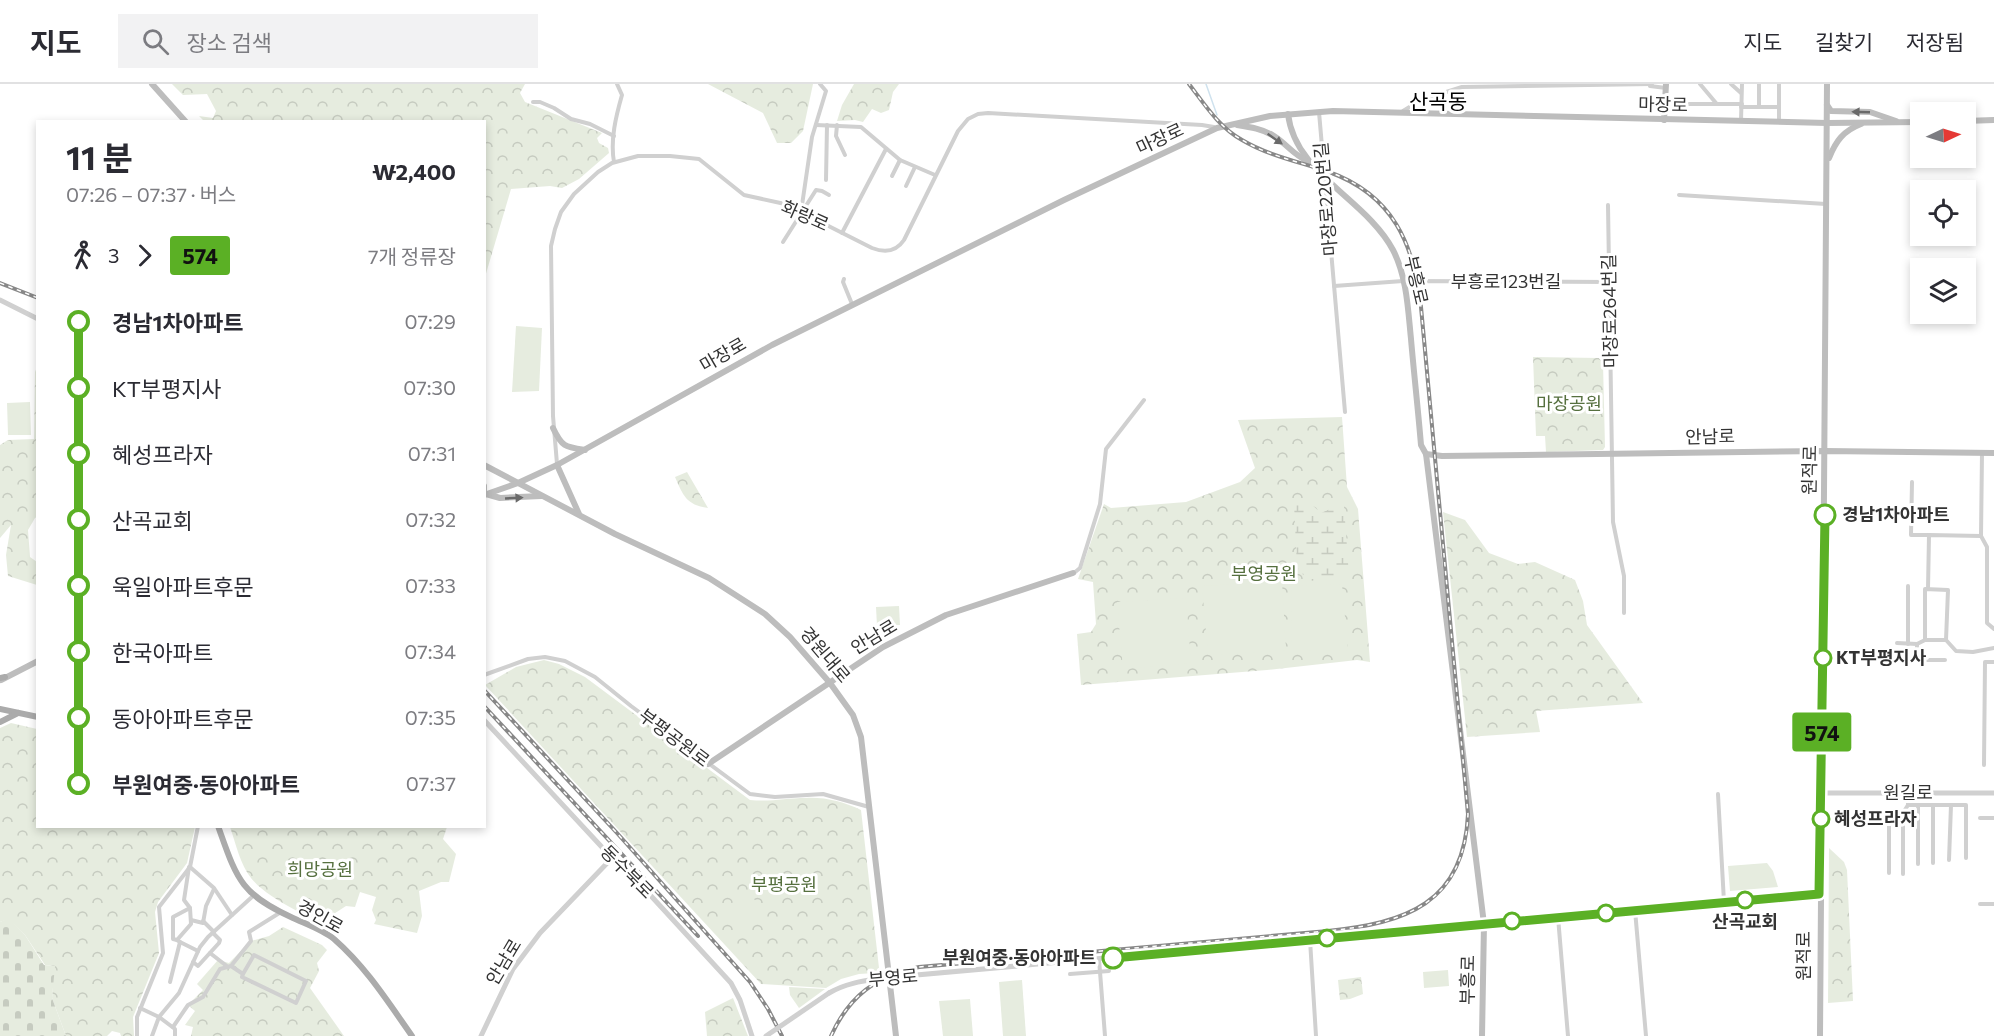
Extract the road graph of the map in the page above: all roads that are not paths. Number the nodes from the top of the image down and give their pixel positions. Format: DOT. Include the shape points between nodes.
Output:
graph roads {
  1 [pos="152,84"];
  2 [pos="617,84"];
  3 [pos="820,84"];
  4 [pos="1700,84"];
  5 [pos="1731,84"];
  6 [pos="1742,84"];
  7 [pos="1759,84"];
  8 [pos="1779,84"];
  9 [pos="1827,84"];
  10 [pos="1651,85"];
  11 [pos="1666,86"];
  12 [pos="1742,93"];
  13 [pos="533,102"];
  14 [pos="1681,104"];
  15 [pos="1717,104"];
  16 [pos="1827,104"];
  17 [pos="1741,106"];
  18 [pos="1759,107"];
  19 [pos="1779,107"];
  20 [pos="1319,112"];
  21 [pos="1400,113"];
  22 [pos="1288,114"];
  23 [pos="184,120"];
  24 [pos="1664,120"];
  25 [pos="1994,120"];
  26 [pos="1741,121"];
  27 [pos="1976,121"];
  28 [pos="1779,122"];
  29 [pos="1898,122"];
  30 [pos="1910,122"];
  31 [pos="1827,123"];
  32 [pos="1866,123"];
  33 [pos="1233,124"];
  34 [pos="827,125"];
  35 [pos="837,125"];
  36 [pos="816,126"];
  37 [pos="1217,128"];
  38 [pos="614,136"];
  39 [pos="886,149"];
  40 [pos="845,155"];
  41 [pos="900,160"];
  42 [pos="614,162"];
  43 [pos="1827,162"];
  44 [pos="1312,164"];
  45 [pos="915,167"];
  46 [pos="935,175"];
  47 [pos="892,176"];
  48 [pos="1324,176"];
  49 [pos="826,180"];
  50 [pos="906,186"];
  51 [pos="828,195"];
  52 [pos="1679,195"];
  53 [pos="1826,204"];
  54 [pos="1608,205"];
  55 [pos="801,212"];
  56 [pos="842,233"];
  57 [pos="783,242"];
  58 [pos="844,279"];
  59 [pos="1403,281"];
  60 [pos="1610,282"];
  61 [pos="1334,286"];
  62 [pos="0,300"];
  63 [pos="852,304"];
  64 [pos="36,319"];
  65 [pos="1144,400"];
  66 [pos="1345,412"];
  67 [pos="553,428"];
  68 [pos="585,450"];
  69 [pos="1825,451"];
  70 [pos="1613,453"];
  71 [pos="1982,453"];
  72 [pos="1994,453"];
  73 [pos="1426,454"];
  74 [pos="557,465"];
  75 [pos="486,466"];
  76 [pos="1912,482"];
  77 [pos="518,483"];
  78 [pos="486,491"];
  79 [pos="486,491"];
  80 [pos="544,496"];
  81 [pos="579,515"];
  82 [pos="1929,535"];
  83 [pos="1981,536"];
  84 [pos="1073,573"];
  85 [pos="1908,586"];
  86 [pos="1928,589"];
  87 [pos="1624,613"];
  88 [pos="1994,629"];
  89 [pos="1925,640"];
  90 [pos="1946,640"];
  91 [pos="1897,643"];
  92 [pos="1908,644"];
  93 [pos="1917,644"];
  94 [pos="1994,648"];
  95 [pos="1945,660"];
  96 [pos="36,662"];
  97 [pos="1994,662"];
  98 [pos="486,674"];
  99 [pos="2,678"];
  100 [pos="830,683"];
  101 [pos="0,709"];
  102 [pos="18,713"];
  103 [pos="36,717"];
  104 [pos="0,722"];
  105 [pos="486,722"];
  106 [pos="708,764"];
  107 [pos="1984,765"];
  108 [pos="1821,793"];
  109 [pos="1908,793"];
  110 [pos="1994,793"];
  111 [pos="1718,794"];
  112 [pos="1951,805"];
  113 [pos="1908,806"];
  114 [pos="1918,806"];
  115 [pos="1933,806"];
  116 [pos="870,808"];
  117 [pos="1903,813"];
  118 [pos="1980,818"];
  119 [pos="1994,818"];
  120 [pos="198,828"];
  121 [pos="219,828"];
  122 [pos="612,858"];
  123 [pos="1966,858"];
  124 [pos="1949,860"];
  125 [pos="1933,863"];
  126 [pos="1918,864"];
  127 [pos="190,867"];
  128 [pos="1889,873"];
  129 [pos="1903,874"];
  130 [pos="214,888"];
  131 [pos="1819,894"];
  132 [pos="253,896"];
  133 [pos="1724,902"];
  134 [pos="1980,904"];
  135 [pos="1994,904"];
  136 [pos="190,908"];
  137 [pos="1635,910"];
  138 [pos="281,912"];
  139 [pos="232,915"];
  140 [pos="1558,917"];
  141 [pos="191,920"];
  142 [pos="203,921"];
  143 [pos="1484,924"];
  144 [pos="214,932"];
  145 [pos="1310,940"];
  146 [pos="178,941"];
  147 [pos="198,951"];
  148 [pos="210,953"];
  149 [pos="1099,959"];
  150 [pos="193,962"];
  151 [pos="230,967"];
  152 [pos="1100,971"];
  153 [pos="1110,971"];
  154 [pos="243,974"];
  155 [pos="1070,974"];
  156 [pos="890,978"];
  157 [pos="171,982"];
  158 [pos="140,1008"];
  159 [pos="159,1017"];
  160 [pos="173,1027"];
  161 [pos="137,1036"];
  162 [pos="152,1036"];
  163 [pos="174,1036"];
  164 [pos="412,1036"];
  165 [pos="481,1036"];
  166 [pos="752,1036"];
  167 [pos="766,1036"];
  168 [pos="896,1036"];
  169 [pos="1105,1036"];
  170 [pos="1316,1036"];
  171 [pos="1482,1036"];
  172 [pos="1568,1036"];
  173 [pos="1646,1036"];
  174 [pos="1820,1036"];
  1 -- 23 [label="main road"];
  2 -- 38 [label="street" via="622,95"];
  3 -- 36 [label="street" via="826,91"];
  4 -- 15 [label="street"];
  5 -- 12 [label="street"];
  6 -- 12 [label="street"];
  7 -- 18 [label="street"];
  8 -- 19 [label="street"];
  9 -- 16 [label="main road, 원적로"];
  10 -- 11 [label="street"];
  10 -- 21 [label="street" via="1462,87 1420,100"];
  11 -- 24 [label="main road"];
  12 -- 17 [label="street"];
  13 -- 38 [label="street"];
  14 -- 15 [label="street"];
  15 -- 17 [label="street"];
  29 -- 16 [label="main road, one-way" via="1870,112 1831,111"];
  16 -- 31 [label="main road, 원적로"];
  17 -- 18 [label="street"];
  17 -- 26 [label="street"];
  18 -- 19 [label="street"];
  19 -- 28 [label="street"];
  20 -- 21 [label="main road, 마장로"];
  20 -- 22 [label="main road, 마장로"];
  20 -- 48 [label="street, 마장로220번길"];
  21 -- 24 [label="main road, 마장로"];
  22 -- 33 [label="main road, 마장로"];
  22 -- 44 [label="main road, 부흥로" via="1293,136"];
  24 -- 26 [label="main road, 마장로"];
  25 -- 27 [label="main road"];
  26 -- 28 [label="main road, 마장로"];
  28 -- 31 [label="main road, 마장로"];
  29 -- 30 [label="main road, 마장로"];
  29 -- 32 [label="main road, 마장로"];
  31 -- 32 [label="main road, 마장로"];
  31 -- 43 [label="main road, 원적로"];
  32 -- 43 [label="main road" via="1840,136"];
  33 -- 37 [label="main road, 마장로"];
  33 -- 44 [label="main road, one-way" via="1254,127 1274,136 1296,156"];
  34 -- 35 [label="street"];
  34 -- 36 [label="street"];
  34 -- 49 [label="street"];
  35 -- 39 [label="street" via="861,127"];
  35 -- 40 [label="street" via="836,136"];
  36 -- 55 [label="street"];
  37 -- 46 [label="street, 화랑로" via="978,114 962,125"];
  37 -- 63 [label="main road, 마장로"];
  38 -- 42 [label="street"];
  39 -- 41 [label="street"];
  39 -- 56 [label="street"];
  41 -- 45 [label="street"];
  41 -- 47 [label="street"];
  42 -- 55 [label="street, 화랑로" via="638,156 699,159 744,195 785,204"];
  42 -- 67 [label="street, 화랑로" via="574,194 555,229 550,262"];
  43 -- 53 [label="main road, 원적로"];
  44 -- 48 [label="main road, 부흥로"];
  45 -- 46 [label="street"];
  45 -- 50 [label="street"];
  46 -- 56 [label="street, 화랑로" via="904,240 895,249 877,250"];
  48 -- 59 [label="main road, 부흥로" via="1384,236 1399,263"];
  48 -- 61 [label="street, 마장로220번길"];
  51 -- 55 [label="street" via="816,190"];
  52 -- 53 [label="street"];
  53 -- 69 [label="main road, 원적로"];
  54 -- 60 [label="street, 마장로264번길"];
  55 -- 56 [label="street, 화랑로"];
  55 -- 57 [label="street"];
  58 -- 63 [label="street"];
  59 -- 60 [label="street, 부흥로123번길"];
  59 -- 61 [label="street"];
  59 -- 73 [label="main road, 부흥로" via="1421,445"];
  60 -- 70 [label="street, 마장로264번길"];
  61 -- 66 [label="street, 마장로220번길"];
  62 -- 64 [label="street"];
  63 -- 68 [label="main road, 마장로"];
  65 -- 84 [label="street" via="1106,449 1100,504 1080,568"];
  67 -- 68 [label="main road" via="564,446"];
  67 -- 74 [label="street, 화랑로"];
  68 -- 74 [label="main road, 마장로"];
  69 -- 70 [label="main road, 안남로"];
  69 -- 71 [label="main road, 안남로"];
  69 -- 108 [label="main road, 원적로"];
  70 -- 73 [label="main road, 안남로"];
  70 -- 87 [label="street, 마장로264번길" via="1613,522 1624,576"];
  71 -- 72 [label="main road, 안남로"];
  71 -- 83 [label="street"];
  73 -- 143 [label="main road, 부흥로"];
  74 -- 77 [label="main road, 마장로"];
  74 -- 81 [label="main road"];
  75 -- 77 [label="main road, 경원대로"];
  76 -- 82 [label="street" via="1911,535"];
  77 -- 78 [label="main road, 마장로"];
  77 -- 80 [label="main road, 경원대로"];
  79 -- 80 [label="main road, one-way" via="500,498"];
  80 -- 81 [label="main road, 경원대로"];
  81 -- 100 [label="main road, 경원대로" via="709,578 765,614"];
  82 -- 83 [label="street"];
  82 -- 86 [label="street"];
  83 -- 88 [label="street" via="1987,547 1986,623"];
  84 -- 100 [label="main road, 안남로" via="946,615 883,647"];
  85 -- 92 [label="street"];
  86 -- 89 [label="street"];
  86 -- 90 [label="street" via="1948,590"];
  89 -- 90 [label="street"];
  89 -- 93 [label="street"];
  90 -- 94 [label="street" via="1956,651"];
  91 -- 92 [label="street"];
  92 -- 93 [label="street"];
  93 -- 95 [label="street" via="1917,660"];
  96 -- 99 [label="main road"];
  97 -- 107 [label="street" via="1984,662"];
  98 -- 106 [label="street, 부평공원로" via="538,658 571,663"];
  100 -- 106 [label="main road, 안남로"];
  100 -- 116 [label="main road, 경원대로" via="853,715 860,733"];
  101 -- 102 [label="main road"];
  102 -- 103 [label="main road"];
  102 -- 104 [label="main road"];
  105 -- 122 [label="street, 동수북로"];
  106 -- 116 [label="street, 부평공원로" via="755,795 823,794"];
  108 -- 109 [label="street, 원길로"];
  108 -- 131 [label="main road, 원적로"];
  109 -- 110 [label="street, 원길로"];
  109 -- 113 [label="street"];
  111 -- 133 [label="street"];
  112 -- 115 [label="street"];
  112 -- 123 [label="street" via="1966,805"];
  112 -- 124 [label="street"];
  113 -- 114 [label="street"];
  113 -- 117 [label="street"];
  114 -- 115 [label="street"];
  114 -- 126 [label="street"];
  115 -- 125 [label="street"];
  116 -- 156 [label="main road, 경원대로"];
  117 -- 128 [label="street" via="1889,812"];
  117 -- 129 [label="street"];
  118 -- 119 [label="street"];
  120 -- 127 [label="street"];
  121 -- 132 [label="main road, 경인로" via="232,865"];
  122 -- 165 [label="street, 안남로" via="540,933 513,969"];
  122 -- 166 [label="street, 동수북로" via="720,969 735,990"];
  127 -- 130 [label="street"];
  127 -- 136 [label="street" via="184,900"];
  127 -- 158 [label="street" via="159,907 163,953"];
  130 -- 139 [label="street"];
  130 -- 142 [label="street"];
  131 -- 133 [label="street, 부영로"];
  131 -- 174 [label="main road, 원적로"];
  132 -- 138 [label="main road, 경인로"];
  132 -- 139 [label="street"];
  133 -- 137 [label="street, 부영로"];
  134 -- 135 [label="street"];
  136 -- 141 [label="street"];
  136 -- 146 [label="street" via="173,918 173,939"];
  137 -- 140 [label="street, 부영로"];
  137 -- 173 [label="street"];
  138 -- 151 [label="street, 경인로" via="249,932 251,941"];
  138 -- 164 [label="main road, 경인로" via="331,937 350,954"];
  139 -- 144 [label="street"];
  140 -- 143 [label="street, 부영로"];
  140 -- 172 [label="street"];
  141 -- 142 [label="street"];
  141 -- 146 [label="street"];
  142 -- 144 [label="street"];
  143 -- 145 [label="street, 부영로"];
  143 -- 171 [label="main road, 부흥로"];
  144 -- 147 [label="street"];
  144 -- 148 [label="street" via="220,940"];
  145 -- 149 [label="street, 부영로"];
  145 -- 170 [label="street"];
  146 -- 147 [label="street"];
  146 -- 157 [label="street"];
  147 -- 150 [label="street"];
  148 -- 150 [label="street" via="198,966"];
  148 -- 151 [label="street"];
  149 -- 152 [label="street"];
  149 -- 156 [label="street, 부영로"];
  150 -- 159 [label="street" via="179,993"];
  151 -- 154 [label="street"];
  151 -- 160 [label="street, 경인로" via="220,969 203,997 188,1005"];
  152 -- 153 [label="street"];
  152 -- 155 [label="street"];
  152 -- 169 [label="street"];
  154 -- 154 [label="street" via="242,977 296,1003 306,981 254,955"];
  156 -- 167 [label="street, 부영로, bridge" via="841,986"];
  156 -- 168 [label="main road, 경원대로"];
  158 -- 159 [label="street"];
  158 -- 161 [label="street" via="136,1017"];
  159 -- 160 [label="street"];
  159 -- 162 [label="street"];
  160 -- 163 [label="street"];
}
